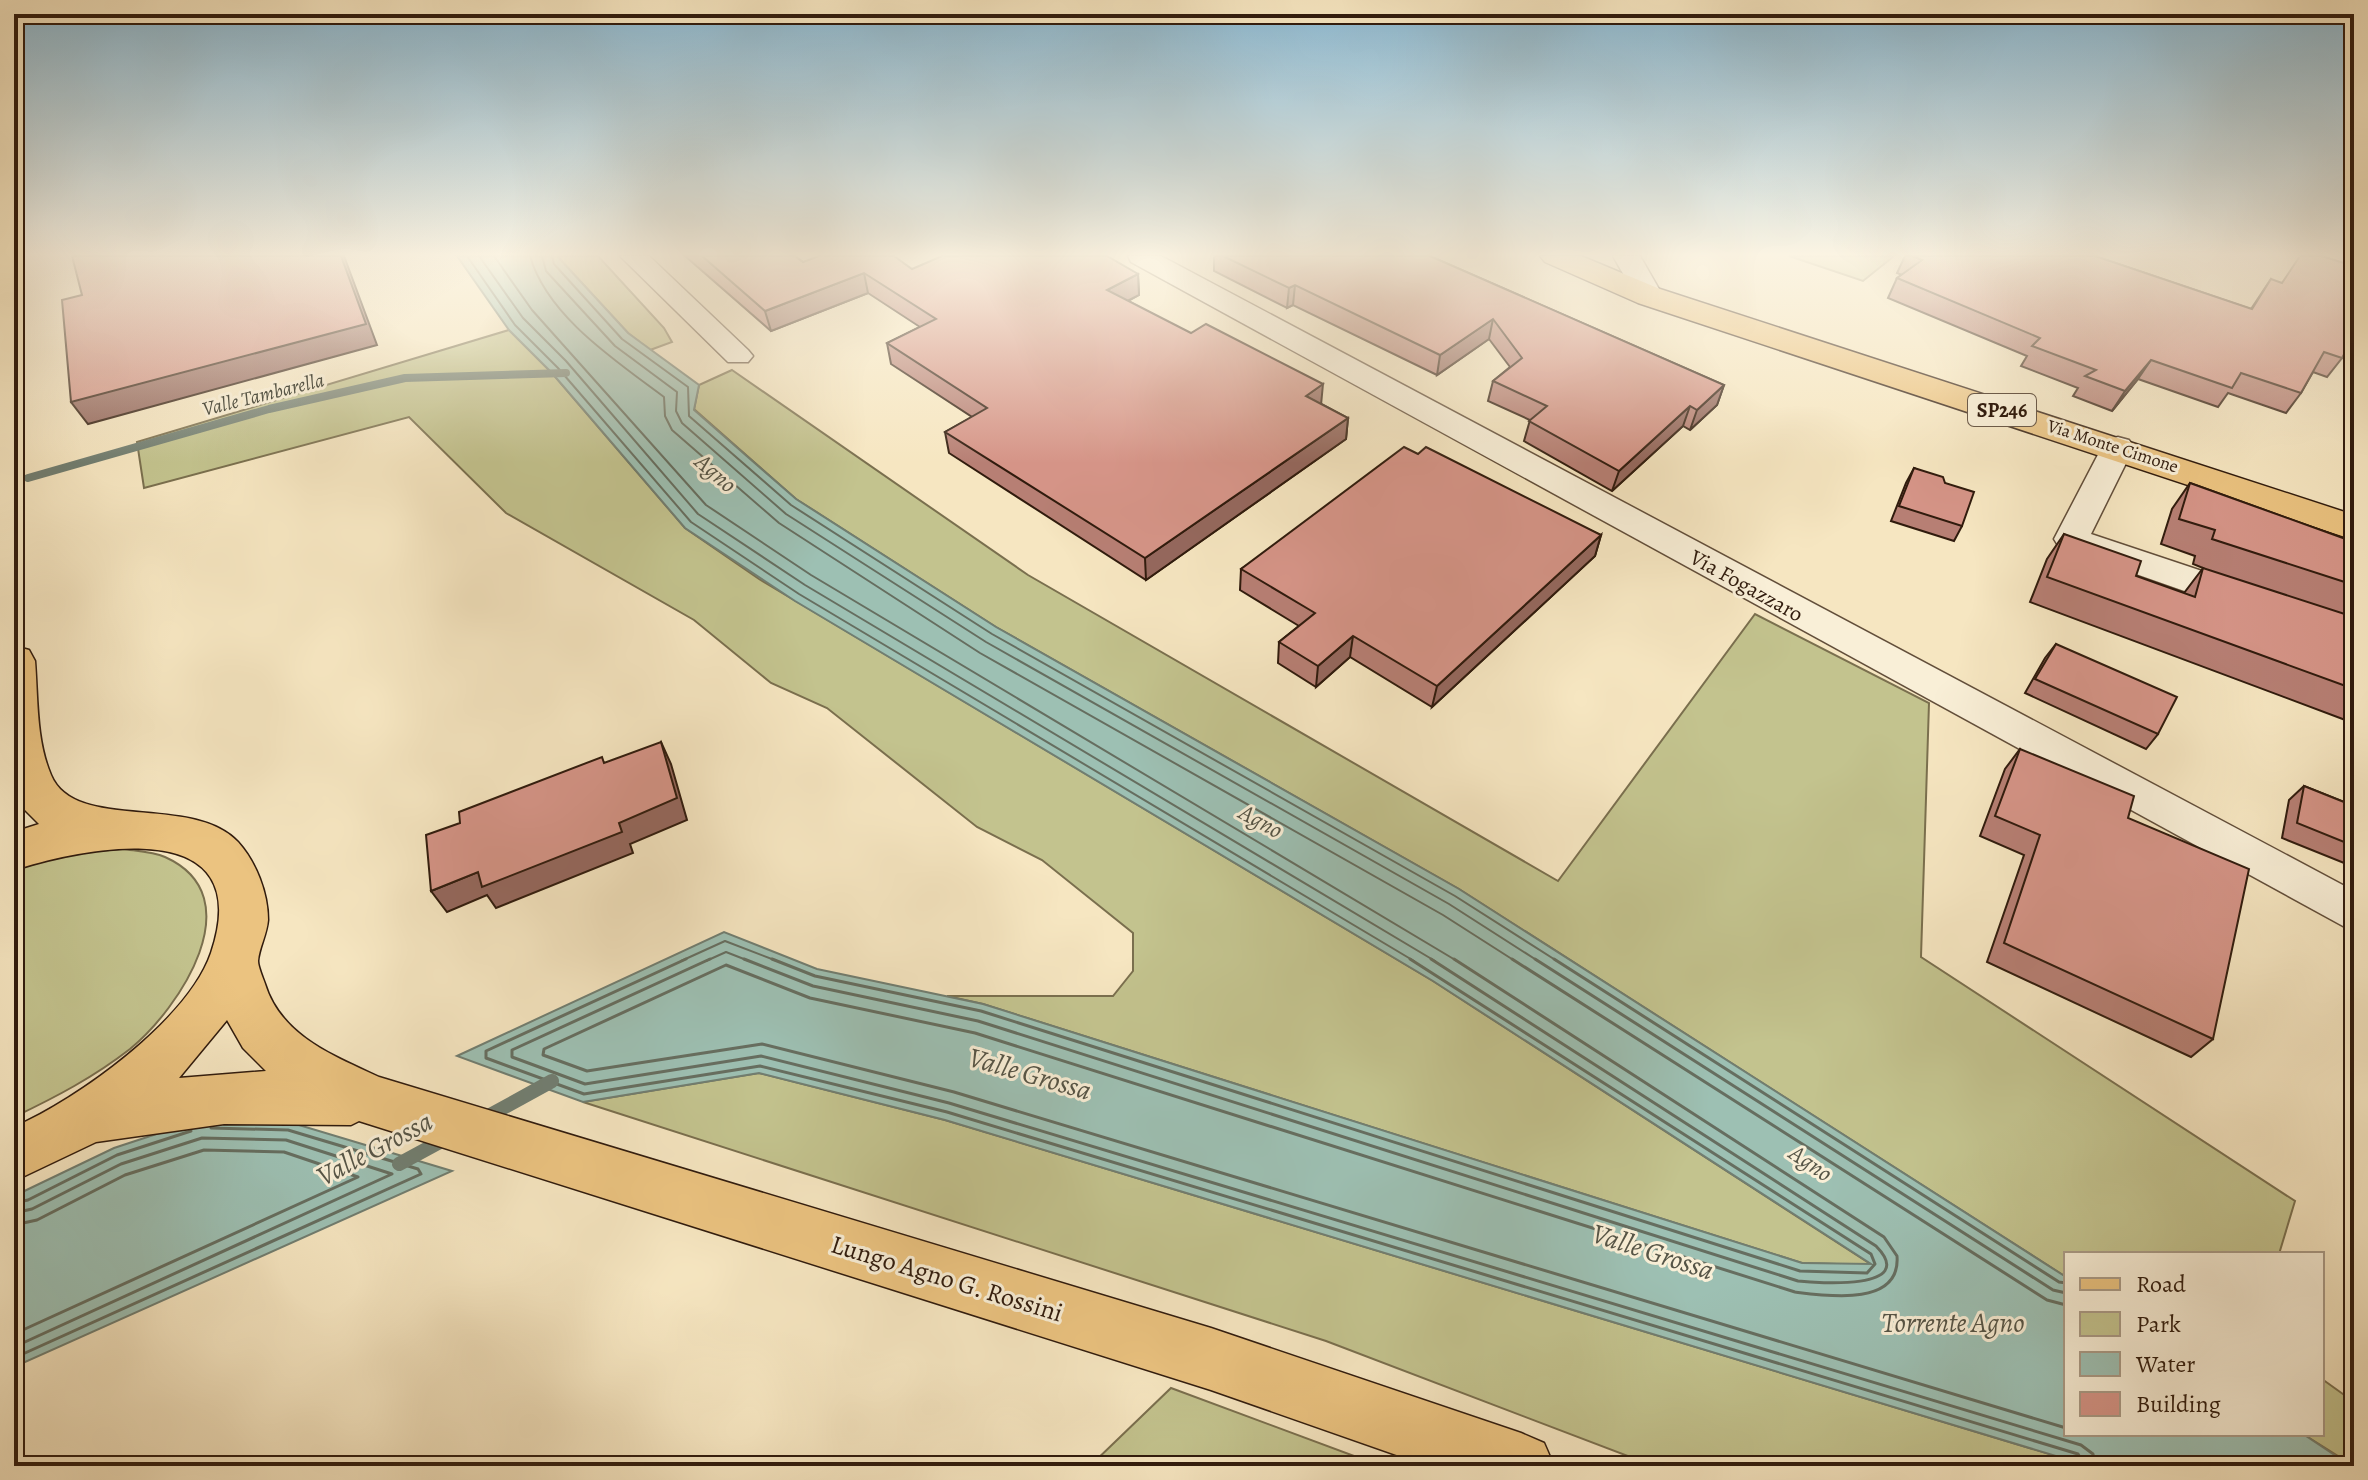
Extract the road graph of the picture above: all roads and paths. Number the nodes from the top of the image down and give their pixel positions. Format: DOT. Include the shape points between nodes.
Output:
graph roads {
  1 [pos="706,325"];
  2 [pos="1269,325"];
  3 [pos="1739,325"];
  4 [pos="738,356"];
  5 [pos="2118,447"];
  6 [pos="2354,528"];
  7 [pos="2280,610"];
  8 [pos="14,661"];
  9 [pos="103,827"];
  10 [pos="14,851"];
  11 [pos="2354,913"];
  12 [pos="233,963"];
  13 [pos="370,1100"];
  14 [pos="84,1120"];
  15 [pos="14,1154"];
  16 [pos="1521,1466"];
  1 -- 4 [label="street"];
  2 -- 11 [label="street, Via Fogazzaro"];
  3 -- 5 [label="main road, Via Monte Cimone / SP246"];
  5 -- 6 [label="main road, Via Monte Cimone / SP246"];
  5 -- 7 [label="street" via="2071,539"];
  8 -- 9 [label="main road" via="25,768 34,790 53,810"];
  9 -- 10 [label="main road"];
  9 -- 12 [label="main road" via="191,837 221,856 239,885 243,921"];
  12 -- 13 [label="main road" via="250,1015 267,1039 286,1057"];
  12 -- 14 [label="main road" via="202,1017 151,1071"];
  13 -- 14 [label="main road" via="274,1094 216,1097"];
  13 -- 16 [label="main road, Lungo Agno G. Rossini" via="1211,1359"];
  14 -- 15 [label="main road"];
}
